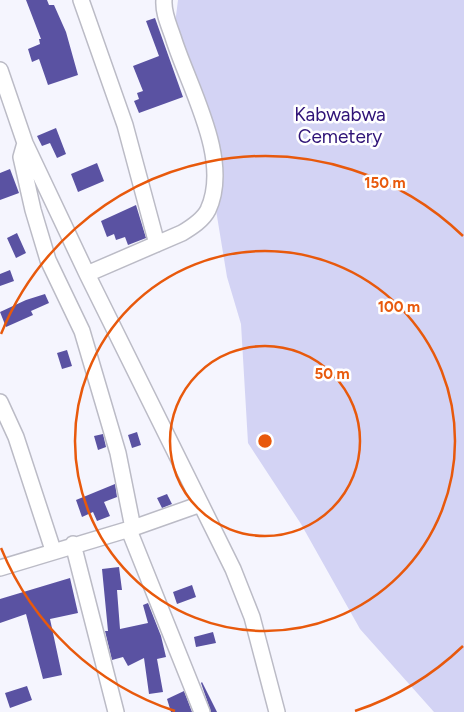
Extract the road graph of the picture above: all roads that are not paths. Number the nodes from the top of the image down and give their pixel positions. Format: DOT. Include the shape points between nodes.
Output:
graph roads {
  1 [pos="81,0"];
  2 [pos="164,0"];
  3 [pos="0,70"];
  4 [pos="25,143"];
  5 [pos="158,244"];
  6 [pos="86,274"];
  7 [pos="0,402"];
  8 [pos="201,504"];
  9 [pos="131,529"];
  10 [pos="74,544"];
  11 [pos="54,550"];
  12 [pos="0,568"];
  13 [pos="116,712"];
  14 [pos="202,712"];
  15 [pos="277,712"];
  1 -- 5 [label="street" via="125,125"];
  2 -- 5 [label="street" via="164,12 210,137 214,170 213,192 207,211 195,225"];
  3 -- 4 [label="street"];
  4 -- 6 [label="street"];
  4 -- 9 [label="street" via="21,157 32,210 48,260 82,331 118,452"];
  5 -- 6 [label="street"];
  6 -- 8 [label="street"];
  7 -- 11 [label="street" via="16,437"];
  8 -- 9 [label="street"];
  8 -- 15 [label="street" via="234,569 252,617"];
  9 -- 10 [label="street"];
  9 -- 14 [label="street"];
  10 -- 11 [label="street"];
  10 -- 13 [label="street"];
  11 -- 12 [label="street"];
}
